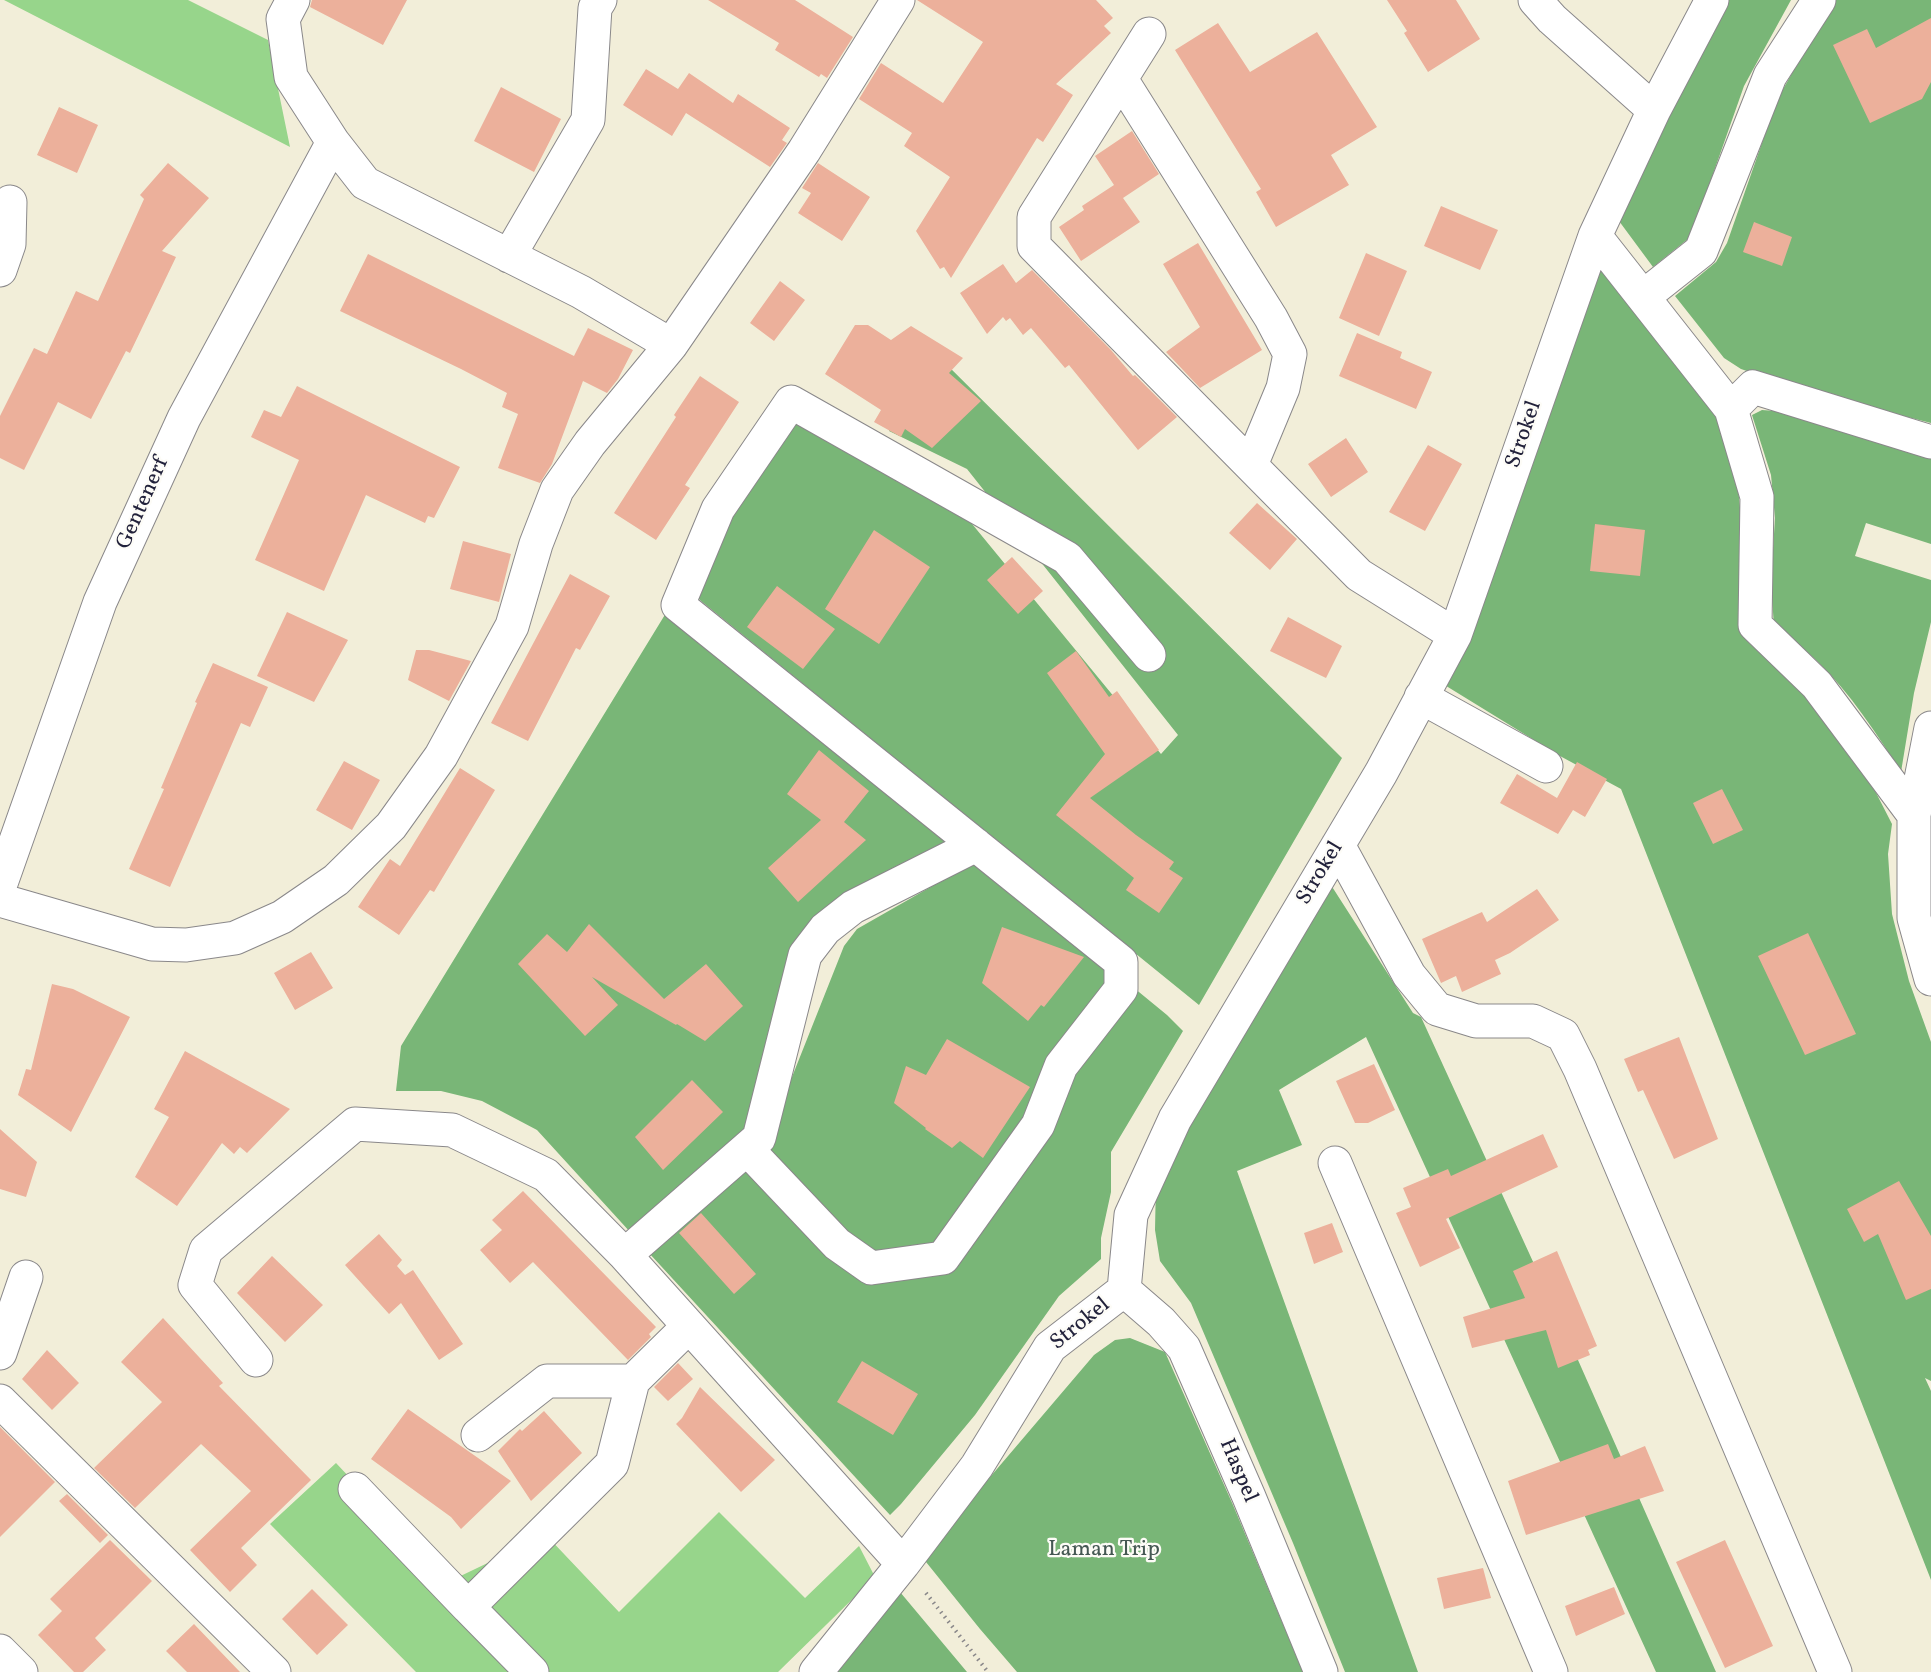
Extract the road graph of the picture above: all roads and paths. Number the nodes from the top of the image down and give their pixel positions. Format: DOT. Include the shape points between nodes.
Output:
graph roads {
  1 [pos="293,0"];
  2 [pos="600,0"];
  3 [pos="898,0"];
  4 [pos="1535,0"];
  5 [pos="1712,0"];
  6 [pos="1819,0"];
  7 [pos="1149,34"];
  8 [pos="1121,79"];
  9 [pos="1654,110"];
  10 [pos="333,142"];
  11 [pos="10,202"];
  12 [pos="1595,236"];
  13 [pos="508,256"];
  14 [pos="0,270"];
  15 [pos="1642,297"];
  16 [pos="671,345"];
  17 [pos="1731,409"];
  18 [pos="1931,442"];
  19 [pos="1251,465"];
  20 [pos="1455,635"];
  21 [pos="1149,655"];
  22 [pos="1422,697"];
  23 [pos="1931,728"];
  24 [pos="1546,765"];
  25 [pos="1914,815"];
  26 [pos="976,845"];
  27 [pos="1338,845"];
  28 [pos="0,886"];
  29 [pos="0,900"];
  30 [pos="1931,979"];
  31 [pos="747,1149"];
  32 [pos="1335,1163"];
  33 [pos="625,1255"];
  34 [pos="26,1277"];
  35 [pos="1124,1290"];
  36 [pos="689,1326"];
  37 [pos="0,1353"];
  38 [pos="255,1360"];
  39 [pos="633,1382"];
  40 [pos="0,1401"];
  41 [pos="478,1435"];
  42 [pos="355,1489"];
  43 [pos="903,1564"];
  44 [pos="468,1607"];
  45 [pos="0,1651"];
  46 [pos="21,1672"];
  47 [pos="274,1672"];
  48 [pos="532,1672"];
  49 [pos="816,1672"];
  50 [pos="988,1672"];
  51 [pos="1321,1672"];
  52 [pos="1551,1672"];
  53 [pos="1835,1672"];
  1 -- 10 [label="street" via="283,19 291,77"];
  2 -- 13 [label="street" via="595,8 588,120"];
  3 -- 16 [label="street" via="804,151"];
  4 -- 9 [label="street"];
  5 -- 9 [label="street, Strokel"];
  6 -- 15 [label="street" via="1770,76 1701,251"];
  7 -- 8 [label="street"];
  8 -- 19 [label="street" via="1290,354 1283,388"];
  8 -- 19 [label="street" via="1034,217 1035,246"];
  9 -- 12 [label="street, Strokel"];
  10 -- 13 [label="street" via="365,183"];
  10 -- 28 [label="street, Gentenerf" via="184,418 100,602"];
  11 -- 14 [label="street" via="9,244"];
  12 -- 15 [label="street"];
  12 -- 20 [label="street, Strokel"];
  13 -- 16 [label="street" via="581,292"];
  15 -- 17 [label="street"];
  16 -- 29 [label="street" via="590,443 557,490 512,626 441,756 391,826 336,880 282,917 235,938 186,945 152,944"];
  17 -- 18 [label="street" via="1754,387"];
  17 -- 25 [label="street" via="1757,497 1755,625 1817,685"];
  19 -- 20 [label="street" via="1359,575"];
  20 -- 22 [label="street, Strokel"];
  21 -- 26 [label="street" via="1067,558 791,402 718,509 678,605"];
  22 -- 24 [label="street"];
  22 -- 27 [label="street, Strokel"];
  23 -- 25 [label="street"];
  25 -- 30 [label="street" via="1914,918"];
  26 -- 31 [label="street" via="853,907 825,929 805,955 759,1138"];
  26 -- 31 [label="street" via="1121,962 1121,989 1061,1066 1038,1125 943,1258 872,1268 837,1244"];
  27 -- 35 [label="street, Strokel" via="1175,1119 1131,1215"];
  27 -- 53 [label="street" via="1409,975 1437,1009 1476,1021 1533,1021 1563,1035"];
  31 -- 33 [label="street"];
  32 -- 52 [label="street"];
  33 -- 36 [label="street"];
  33 -- 38 [label="street" via="546,1174 452,1130 356,1124 206,1250 195,1285"];
  34 -- 37 [label="street"];
  35 -- 43 [label="street, Strokel" via="1050,1347 976,1467"];
  35 -- 51 [label="street, Haspel" via="1184,1347"];
  36 -- 39 [label="street"];
  36 -- 43 [label="street"];
  39 -- 41 [label="street" via="547,1381"];
  39 -- 44 [label="street" via="612,1464"];
  40 -- 47 [label="street"];
  42 -- 44 [label="street"];
  43 -- 49 [label="street, Strokel"];
  43 -- 50 [label="path"];
  44 -- 48 [label="street"];
  45 -- 46 [label="street"];
}
